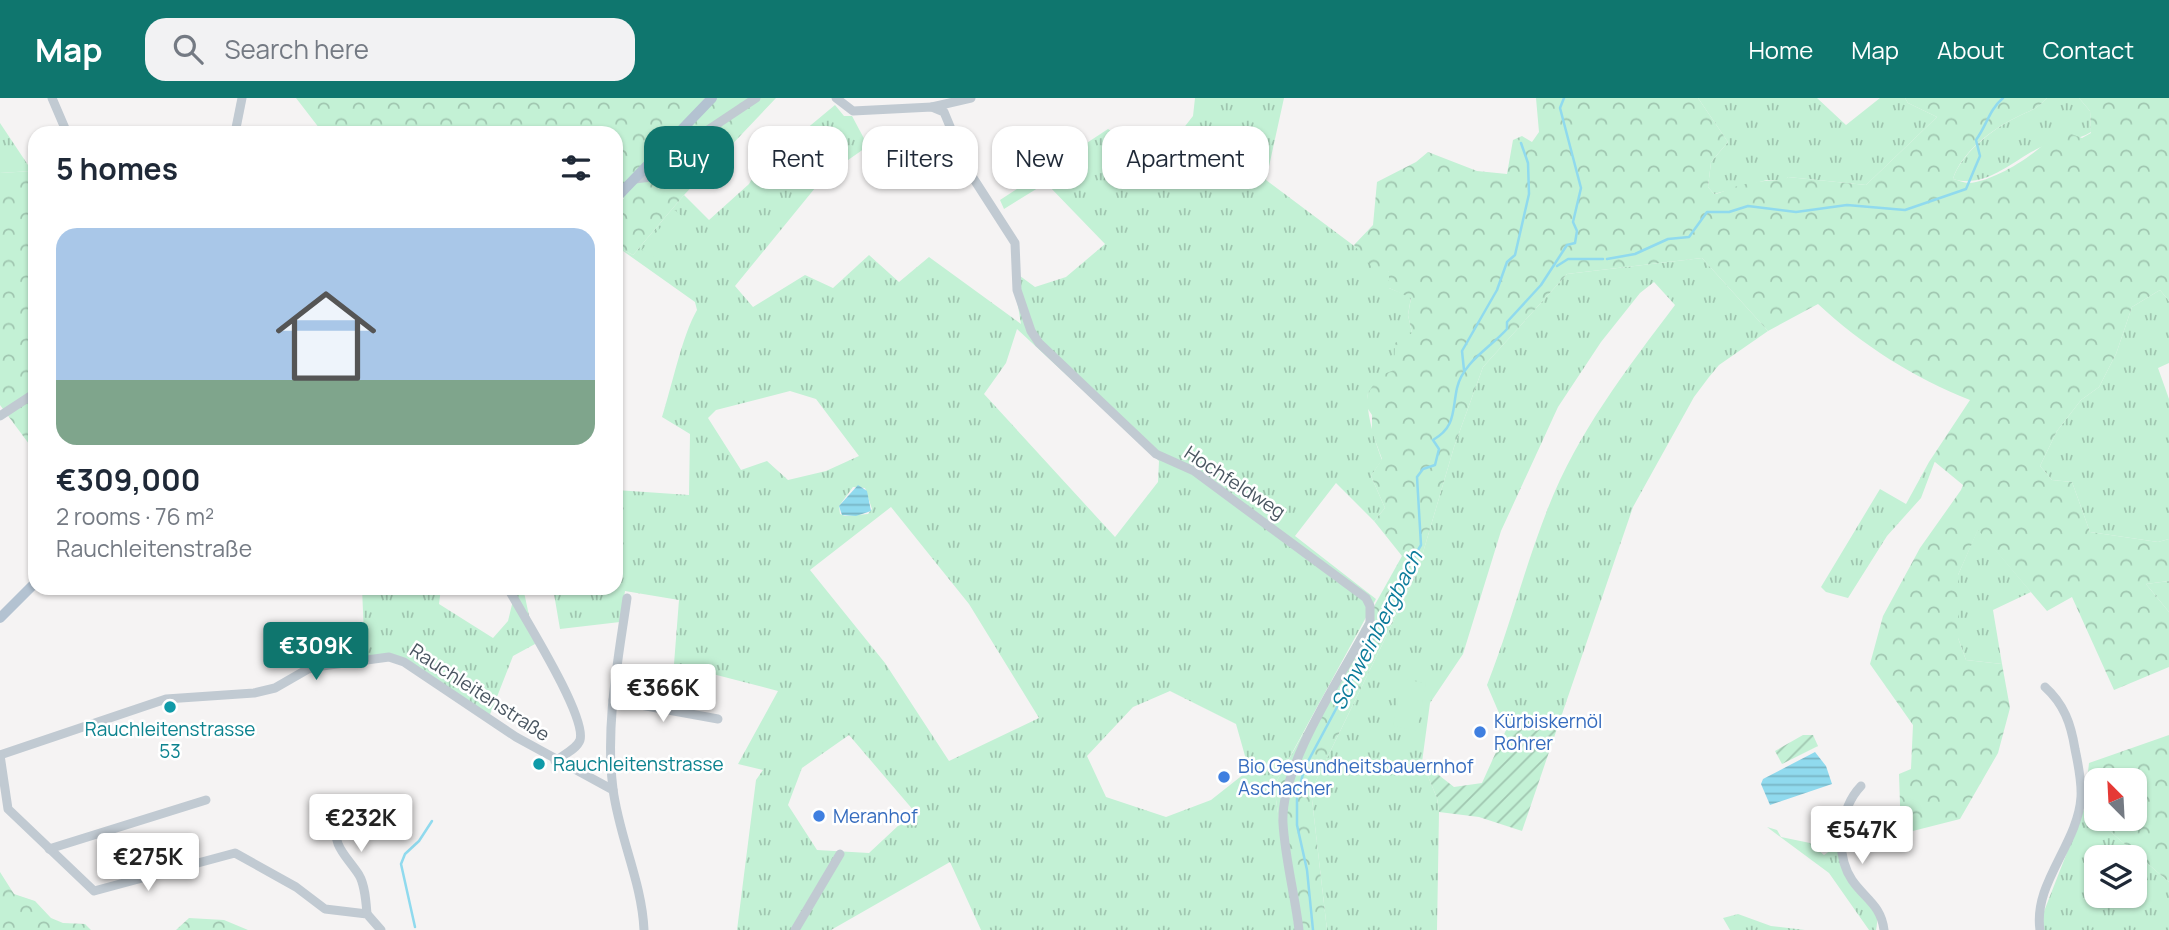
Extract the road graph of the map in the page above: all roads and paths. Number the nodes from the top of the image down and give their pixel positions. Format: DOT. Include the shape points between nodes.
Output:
graph roads {
  1 [pos="52,98"];
  2 [pos="241,98"];
  3 [pos="712,98"];
  4 [pos="756,98"];
  5 [pos="836,98"];
  6 [pos="968,99"];
  7 [pos="932,107"];
  8 [pos="950,124"];
  9 [pos="64,126"];
  10 [pos="236,126"];
  11 [pos="635,179"];
  12 [pos="623,191"];
  13 [pos="28,398"];
  14 [pos="1,415"];
  15 [pos="28,590"];
  16 [pos="512,595"];
  17 [pos="627,598"];
  18 [pos="0,618"];
  19 [pos="2045,687"];
  20 [pos="613,701"];
  21 [pos="718,719"];
  22 [pos="0,755"];
  23 [pos="555,761"];
  24 [pos="1861,786"];
  25 [pos="613,790"];
  26 [pos="375,799"];
  27 [pos="206,800"];
  28 [pos="49,849"];
  29 [pos="840,854"];
  30 [pos="367,914"];
  31 [pos="381,930"];
  32 [pos="644,930"];
  33 [pos="795,930"];
  34 [pos="1299,930"];
  35 [pos="1884,930"];
  36 [pos="2040,930"];
  1 -- 9 [label="street"];
  2 -- 10 [label="street"];
  3 -- 11 [label="main road"];
  4 -- 11 [label="street" via="696,138 651,177"];
  5 -- 7 [label="street" via="853,111"];
  6 -- 7 [label="street"];
  6 -- 8 [label="street" via="957,106"];
  7 -- 8 [label="street, Hochfeldweg" via="944,112"];
  8 -- 34 [label="street, Hochfeldweg" via="968,170 1015,243 1017,290 1039,343 1156,453 1195,471 1241,503 1361,592 1370,606 1370,623 1301,749 1286,793 1283,823"];
  11 -- 12 [label="main road"];
  13 -- 14 [label="street"];
  15 -- 18 [label="main road"];
  16 -- 23 [label="street" via="576,712 580,738"];
  17 -- 20 [label="street"];
  19 -- 36 [label="street" via="2066,713 2081,798 2062,856 2046,887 2038,916"];
  20 -- 21 [label="street"];
  20 -- 25 [label="street"];
  22 -- 23 [label="street, Rauchleitenstraße" via="166,699 254,693 275,688 307,669 389,657 404,662"];
  22 -- 28 [label="street" via="8,809"];
  23 -- 25 [label="street, Rauchleitenstraße"];
  24 -- 35 [label="street" via="1846,807 1845,859 1850,878 1877,906"];
  25 -- 32 [label="street" via="643,908"];
  26 -- 30 [label="street" via="337,820 334,834 340,851 360,877"];
  27 -- 28 [label="street"];
  28 -- 30 [label="street" via="99,892 239,853 325,909"];
  29 -- 33 [label="street"];
  30 -- 31 [label="street"];
}
